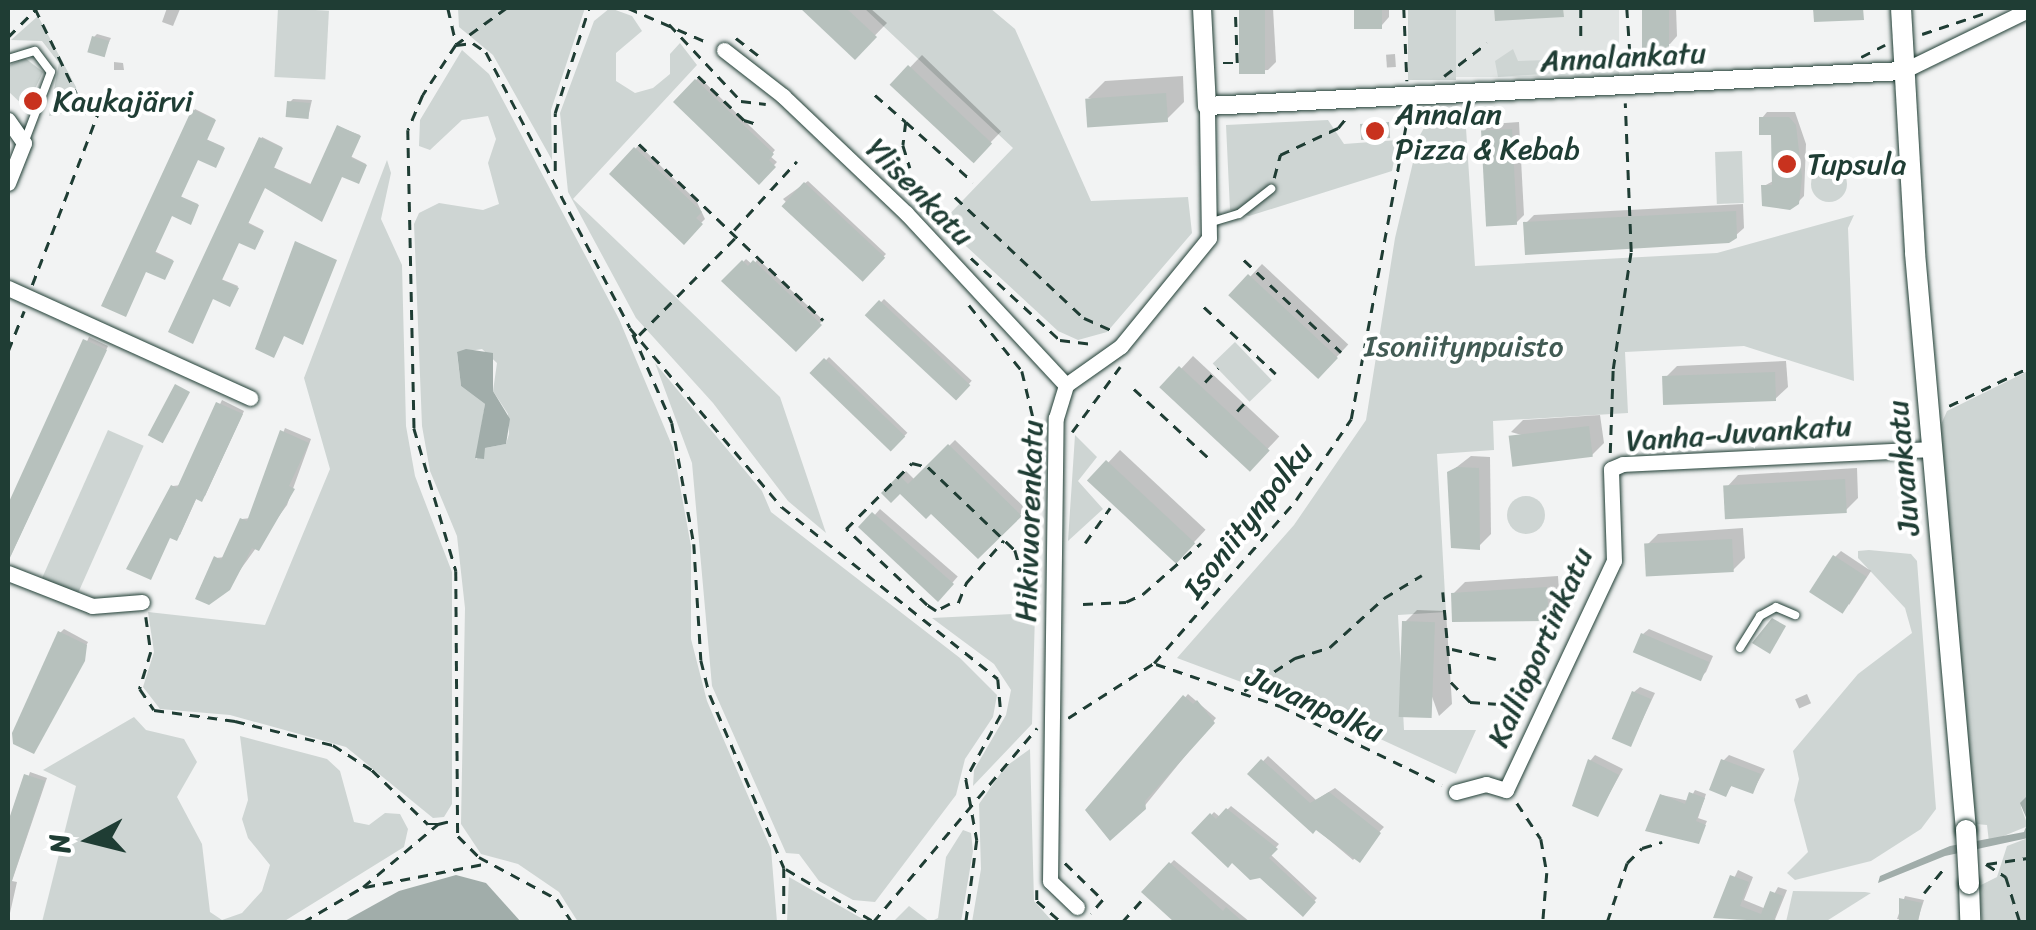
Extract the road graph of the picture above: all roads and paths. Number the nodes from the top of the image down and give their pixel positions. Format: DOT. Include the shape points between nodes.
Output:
graph roads {
  1 [pos="36,8"];
  2 [pos="448,8"];
  3 [pos="507,8"];
  4 [pos="589,8"];
  5 [pos="628,8"];
  6 [pos="1202,8"];
  7 [pos="1235,8"];
  8 [pos="1404,8"];
  9 [pos="1581,8"];
  10 [pos="1627,8"];
  11 [pos="1901,8"];
  12 [pos="2001,8"];
  13 [pos="2028,10"];
  14 [pos="669,24"];
  15 [pos="1920,34"];
  16 [pos="8,37"];
  17 [pos="1581,38"];
  18 [pos="1486,43"];
  19 [pos="1889,44"];
  20 [pos="456,45"];
  21 [pos="724,50"];
  22 [pos="8,59"];
  23 [pos="765,62"];
  24 [pos="1216,64"];
  25 [pos="1854,64"];
  26 [pos="706,66"];
  27 [pos="1903,71"];
  28 [pos="698,76"];
  29 [pos="1429,84"];
  30 [pos="1629,91"];
  31 [pos="875,95"];
  32 [pos="1408,96"];
  33 [pos="774,105"];
  34 [pos="1206,106"];
  35 [pos="1352,111"];
  36 [pos="98,113"];
  37 [pos="87,115"];
  38 [pos="8,120"];
  39 [pos="906,122"];
  40 [pos="760,125"];
  41 [pos="24,144"];
  42 [pos="638,144"];
  43 [pos="797,161"];
  44 [pos="910,168"];
  45 [pos="555,175"];
  46 [pos="9,176"];
  47 [pos="972,182"];
  48 [pos="1271,189"];
  49 [pos="955,197"];
  50 [pos="1212,222"];
  51 [pos="734,234"];
  52 [pos="969,257"];
  53 [pos="1244,260"];
  54 [pos="8,288"];
  55 [pos="28,298"];
  56 [pos="968,304"];
  57 [pos="1204,307"];
  58 [pos="823,320"];
  59 [pos="630,328"];
  60 [pos="638,336"];
  61 [pos="8,352"];
  62 [pos="1342,352"];
  63 [pos="1127,358"];
  64 [pos="1218,368"];
  65 [pos="2028,368"];
  66 [pos="1276,374"];
  67 [pos="1205,382"];
  68 [pos="1066,384"];
  69 [pos="1134,388"];
  70 [pos="250,398"];
  71 [pos="1248,399"];
  72 [pos="1961,402"];
  73 [pos="1236,412"];
  74 [pos="1071,434"];
  75 [pos="1930,449"];
  76 [pos="1041,450"];
  77 [pos="1212,462"];
  78 [pos="1611,470"];
  79 [pos="1110,508"];
  80 [pos="1004,540"];
  81 [pos="1084,543"];
  82 [pos="1201,543"];
  83 [pos="8,573"];
  84 [pos="1422,576"];
  85 [pos="1443,592"];
  86 [pos="1028,595"];
  87 [pos="142,602"];
  88 [pos="958,603"];
  89 [pos="950,604"];
  90 [pos="1083,604"];
  91 [pos="1795,615"];
  92 [pos="1740,648"];
  93 [pos="1450,649"];
  94 [pos="1496,659"];
  95 [pos="1154,663"];
  96 [pos="1242,692"];
  97 [pos="1064,702"];
  98 [pos="1496,704"];
  99 [pos="1039,745"];
  100 [pos="1506,790"];
  101 [pos="1456,792"];
  102 [pos="971,802"];
  103 [pos="455,820"];
  104 [pos="438,824"];
  105 [pos="1662,842"];
  106 [pos="2028,858"];
  107 [pos="1062,860"];
  108 [pos="490,863"];
  109 [pos="784,868"];
  110 [pos="1944,868"];
  111 [pos="1038,882"];
  112 [pos="363,887"];
  113 [pos="1924,892"];
  114 [pos="1142,900"];
  115 [pos="1080,915"];
  116 [pos="303,922"];
  117 [pos="572,922"];
  118 [pos="784,922"];
  119 [pos="874,922"];
  120 [pos="966,922"];
  121 [pos="1061,922"];
  122 [pos="1122,922"];
  123 [pos="1542,922"];
  124 [pos="1607,922"];
  125 [pos="1970,922"];
  126 [pos="2020,922"];
  1 -- 16 [label="path"];
  1 -- 37 [label="path"];
  2 -- 20 [label="path"];
  3 -- 20 [label="path"];
  4 -- 45 [label="path" via="555,113"];
  5 -- 14 [label="path"];
  6 -- 34 [label="street"];
  7 -- 24 [label="path" via="1237,62"];
  8 -- 32 [label="path, Isoniitynpolku"];
  9 -- 17 [label="path"];
  10 -- 30 [label="path"];
  11 -- 27 [label="main road, Juvankatu"];
  12 -- 15 [label="path"];
  13 -- 27 [label="street, Annalankatu"];
  14 -- 21 [label="path"];
  14 -- 26 [label="path"];
  18 -- 29 [label="path" via="1472,60"];
  19 -- 25 [label="path"];
  20 -- 45 [label="path" via="473,43 486,52"];
  20 -- 103 [label="path" via="415,110 406,153 414,428 458,587"];
  21 -- 23 [label="path" via="738,36"];
  21 -- 26 [label="path"];
  21 -- 68 [label="street, Ylisenkatu" via="783,96 906,213"];
  22 -- 41 [label="lane" via="35,51 51,72"];
  26 -- 33 [label="path" via="740,101"];
  27 -- 30 [label="street, Annalankatu"];
  27 -- 75 [label="main road, Juvankatu"];
  28 -- 40 [label="path" via="744,120"];
  30 -- 32 [label="street, Annalankatu"];
  30 -- 78 [label="path" via="1632,252 1613,369"];
  31 -- 39 [label="path"];
  32 -- 34 [label="street, Annalankatu"];
  32 -- 95 [label="path, Isoniitynpolku" via="1350,419 1296,500"];
  34 -- 50 [label="street"];
  35 -- 48 [label="path" via="1338,128 1280,155"];
  36 -- 55 [label="path"];
  38 -- 41 [label="street"];
  39 -- 44 [label="path" via="903,146"];
  39 -- 47 [label="path"];
  41 -- 46 [label="street"];
  42 -- 51 [label="path"];
  43 -- 51 [label="path"];
  45 -- 59 [label="path"];
  48 -- 50 [label="lane" via="1239,214"];
  49 -- 52 [label="path" via="1084,318 1117,333 1086,345 1060,340"];
  50 -- 68 [label="street, Hikivuorenkatu" via="1192,263 1121,346"];
  51 -- 58 [label="path"];
  51 -- 60 [label="path"];
  53 -- 62 [label="path"];
  54 -- 55 [label="street"];
  55 -- 61 [label="path"];
  55 -- 70 [label="street"];
  56 -- 76 [label="path" via="1022,370"];
  57 -- 66 [label="path"];
  59 -- 60 [label="path"];
  59 -- 109 [label="path" via="672,422 687,488 710,696"];
  60 -- 102 [label="path" via="782,507 998,679 1001,715 971,762"];
  63 -- 74 [label="path"];
  64 -- 67 [label="path"];
  65 -- 72 [label="path"];
  68 -- 115 [label="street, Hikivuorenkatu" via="1056,418 1050,881"];
  69 -- 77 [label="path"];
  71 -- 73 [label="path"];
  75 -- 78 [label="street, Vanha-Juvankatu" via="1623,464"];
  75 -- 125 [label="main road, Juvankatu, bridge"];
  78 -- 100 [label="street, Kallioportinkatu" via="1614,560"];
  79 -- 81 [label="path"];
  80 -- 86 [label="path" via="1023,566"];
  80 -- 88 [label="path" via="966,583"];
  80 -- 89 [label="path" via="928,467 912,463 846,529 927,605 936,611"];
  82 -- 90 [label="path" via="1144,594"];
  83 -- 87 [label="street" via="92,606"];
  84 -- 96 [label="path" via="1384,598 1330,647 1296,658"];
  85 -- 93 [label="path"];
  87 -- 104 [label="path" via="151,652 140,689 144,703 169,715 236,721 333,745 372,770 428,824"];
  91 -- 92 [label="lane" via="1776,606 1760,616"];
  93 -- 94 [label="path"];
  93 -- 98 [label="path" via="1456,693"];
  95 -- 96 [label="path, Juvanpolku"];
  95 -- 97 [label="path, Isoniitynpolku" via="1064,720"];
  96 -- 101 [label="path, Juvanpolku"];
  99 -- 102 [label="path" via="1039,725"];
  100 -- 101 [label="street, Kallioportinkatu" via="1486,784"];
  100 -- 123 [label="path" via="1541,840 1547,873"];
  102 -- 119 [label="path"];
  102 -- 120 [label="path" via="977,840"];
  103 -- 104 [label="path"];
  103 -- 108 [label="path" via="463,845"];
  104 -- 112 [label="path"];
  105 -- 124 [label="path" via="1642,848 1627,863"];
  106 -- 126 [label="path" via="1986,864 2006,878"];
  107 -- 115 [label="path" via="1104,900"];
  108 -- 112 [label="path"];
  108 -- 117 [label="path" via="556,899"];
  109 -- 118 [label="path"];
  109 -- 119 [label="path"];
  110 -- 113 [label="path"];
  111 -- 121 [label="path" via="1037,901"];
  112 -- 116 [label="path"];
  114 -- 122 [label="path"];
}
